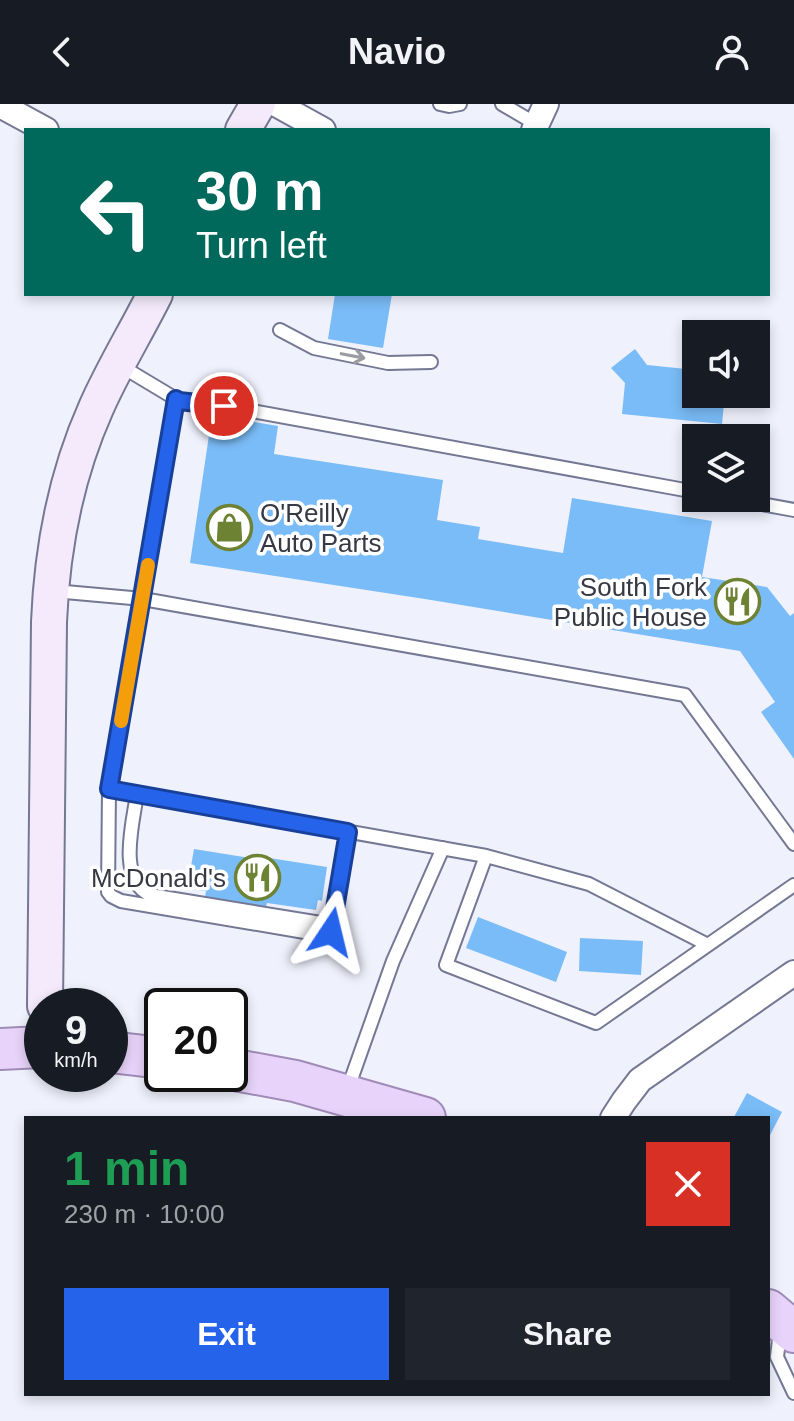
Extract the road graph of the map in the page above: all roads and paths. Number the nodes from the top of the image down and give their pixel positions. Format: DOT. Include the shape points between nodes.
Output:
graph roads {
  1 [pos="258,104"];
  2 [pos="276,104"];
  3 [pos="440,104"];
  4 [pos="460,104"];
  5 [pos="502,104"];
  6 [pos="0,105"];
  7 [pos="539,119"];
  8 [pos="42,128"];
  9 [pos="244,128"];
  10 [pos="319,128"];
  11 [pos="154,296"];
  12 [pos="280,330"];
  13 [pos="431,362"];
  14 [pos="119,364"];
  15 [pos="176,399"];
  16 [pos="682,489"];
  17 [pos="770,506"];
  18 [pos="794,510"];
  19 [pos="51,590"];
  20 [pos="143,599"];
  21 [pos="109,789"];
  22 [pos="137,794"];
  23 [pos="348,832"];
  24 [pos="794,844"];
  25 [pos="443,848"];
  26 [pos="486,856"];
  27 [pos="794,885"];
  28 [pos="333,925"];
  29 [pos="708,945"];
  30 [pos="794,973"];
  31 [pos="45,988"];
  32 [pos="24,1048"];
  33 [pos="0,1049"];
  34 [pos="248,1072"];
  35 [pos="346,1094"];
  36 [pos="418,1116"];
  37 [pos="614,1116"];
  38 [pos="781,1321"];
  39 [pos="794,1393"];
  1 -- 9 [label="street"];
  2 -- 10 [label="street"];
  3 -- 4 [label="lane"];
  5 -- 7 [label="lane"];
  6 -- 8 [label="street"];
  11 -- 14 [label="street"];
  12 -- 13 [label="lane, one-way" via="314,348 388,363"];
  14 -- 15 [label="lane"];
  14 -- 19 [label="street" via="70,478"];
  15 -- 16 [label="lane"];
  15 -- 20 [label="lane"];
  17 -- 18 [label="lane"];
  19 -- 20 [label="lane"];
  19 -- 31 [label="street"];
  20 -- 21 [label="lane"];
  20 -- 24 [label="lane" via="685,695"];
  21 -- 22 [label="lane"];
  21 -- 28 [label="lane" via="111,896 322,935 329,935"];
  22 -- 23 [label="lane"];
  22 -- 28 [label="lane" via="128,855 141,891"];
  23 -- 25 [label="lane"];
  23 -- 28 [label="lane"];
  25 -- 26 [label="lane"];
  25 -- 35 [label="lane" via="393,961"];
  26 -- 29 [label="lane" via="589,884"];
  26 -- 29 [label="lane" via="446,965 596,1023"];
  27 -- 29 [label="lane"];
  30 -- 37 [label="street" via="640,1080"];
  32 -- 33 [label="main road"];
  34 -- 35 [label="main road"];
  35 -- 36 [label="main road"];
  38 -- 39 [label="lane" via="777,1357"];
}
